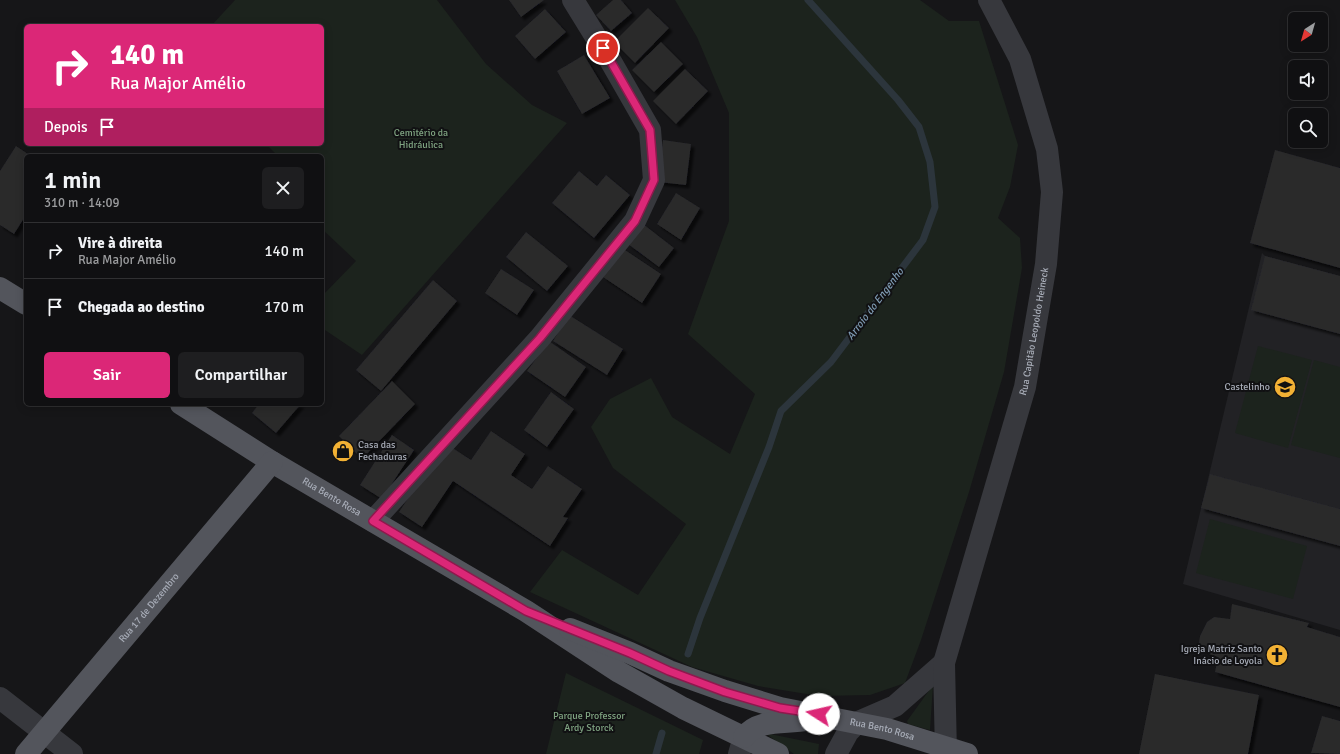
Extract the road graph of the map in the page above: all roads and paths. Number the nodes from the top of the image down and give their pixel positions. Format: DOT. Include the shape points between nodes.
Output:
graph roads {
  1 [pos="573,0"];
  2 [pos="989,0"];
  3 [pos="0,288"];
  4 [pos="24,303"];
  5 [pos="184,406"];
  6 [pos="272,462"];
  7 [pos="373,521"];
  8 [pos="526,611"];
  9 [pos="944,663"];
  10 [pos="0,698"];
  11 [pos="832,717"];
  12 [pos="858,722"];
  13 [pos="45,733"];
  14 [pos="741,746"];
  15 [pos="953,752"];
  16 [pos="26,754"];
  17 [pos="72,754"];
  18 [pos="778,754"];
  19 [pos="836,754"];
  1 -- 7 [label="street" via="650,130 654,180 635,221 540,338"];
  2 -- 9 [label="street, Rua Capitão Leopoldo Heineck" via="1020,60 1047,149 1052,192 1046,264 1025,387"];
  3 -- 4 [label="main road"];
  5 -- 6 [label="main road, Rua Bento Rosa"];
  6 -- 7 [label="main road, Rua Bento Rosa"];
  6 -- 13 [label="main road, Rua 17 de Dezembro"];
  7 -- 8 [label="main road, Rua Bento Rosa"];
  8 -- 11 [label="main road, Rua Bento Rosa" via="725,692 780,708"];
  8 -- 14 [label="main road, Rua Bento Rosa" via="619,672 683,708"];
  9 -- 12 [label="street" via="895,706"];
  9 -- 15 [label="street, Rua Capitão Leopoldo Heineck" via="944,710"];
  10 -- 13 [label="street"];
  11 -- 12 [label="main road, Rua Bento Rosa"];
  11 -- 14 [label="main road" via="758,726 750,729"];
  12 -- 15 [label="main road, Rua Bento Rosa" via="887,729"];
  12 -- 19 [label="street" via="848,732"];
  13 -- 16 [label="main road, Rua 17 de Dezembro"];
  13 -- 17 [label="street"];
  14 -- 18 [label="main road, Rua Bento Rosa"];
}
